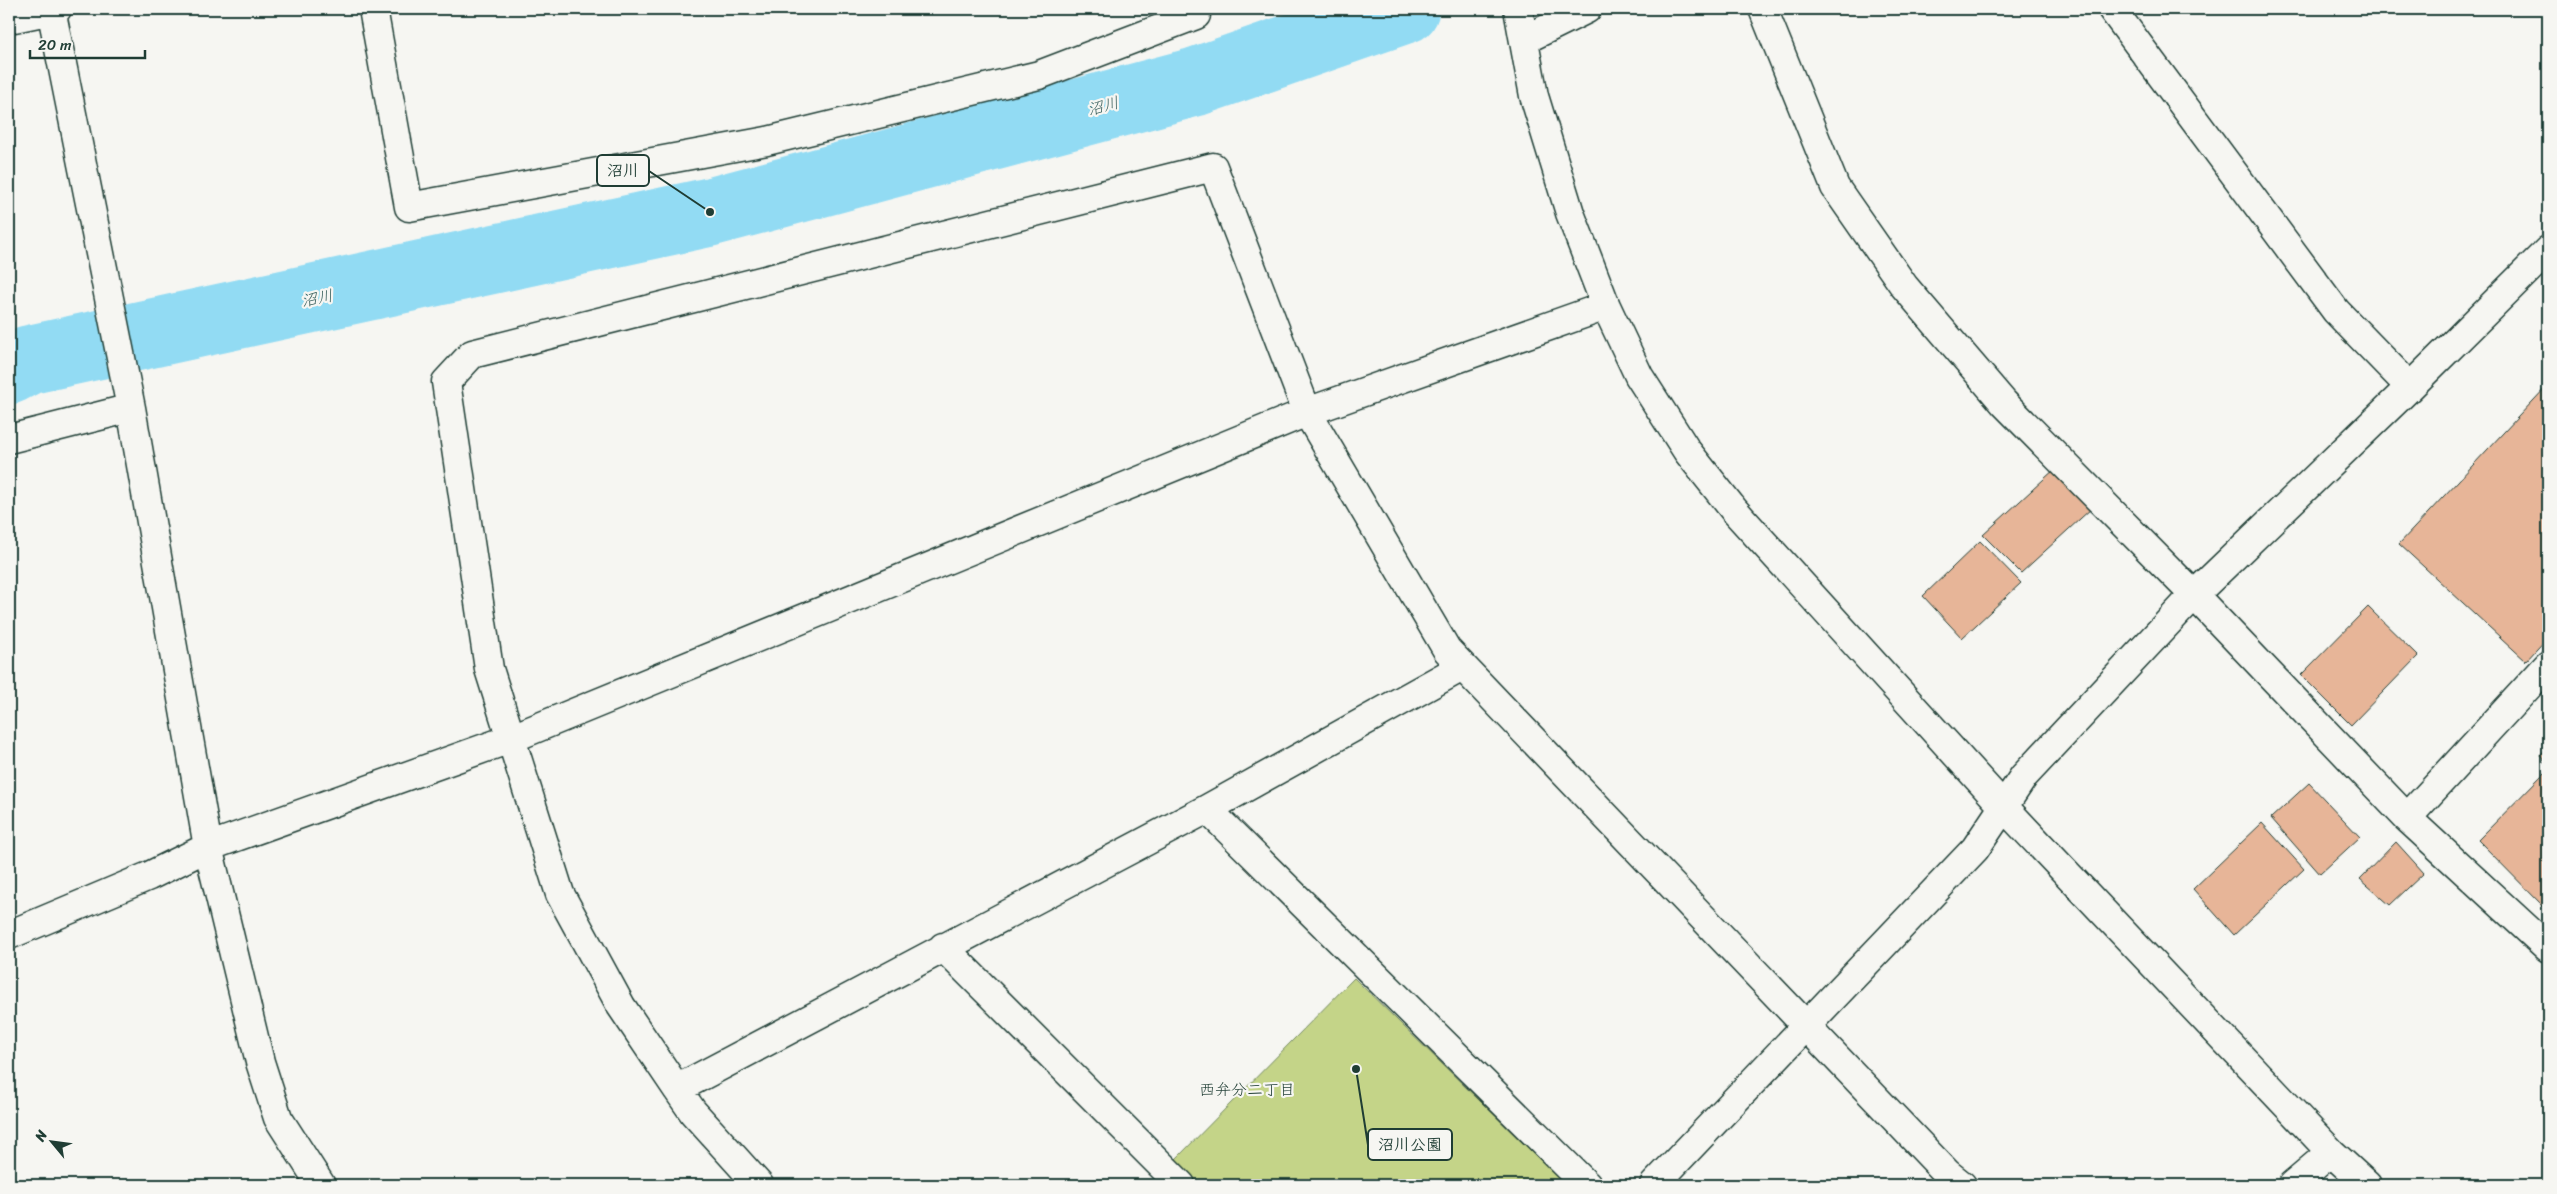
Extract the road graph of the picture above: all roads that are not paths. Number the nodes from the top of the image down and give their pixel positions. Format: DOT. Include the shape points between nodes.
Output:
graph roads {
  1 [pos="53,9"];
  2 [pos="374,9"];
  3 [pos="1195,9"];
  4 [pos="1518,9"];
  5 [pos="1587,9"];
  6 [pos="1763,9"];
  7 [pos="2112,9"];
  8 [pos="9,19"];
  9 [pos="1524,40"];
  10 [pos="2548,250"];
  11 [pos="1606,306"];
  12 [pos="2410,387"];
  13 [pos="129,399"];
  14 [pos="1307,412"];
  15 [pos="9,439"];
  16 [pos="2194,595"];
  17 [pos="2548,665"];
  18 [pos="1462,667"];
  19 [pos="510,739"];
  20 [pos="2003,806"];
  21 [pos="1207,809"];
  22 [pos="2407,818"];
  23 [pos="208,847"];
  24 [pos="9,935"];
  25 [pos="942,947"];
  26 [pos="2548,948"];
  27 [pos="1806,1026"];
  28 [pos="677,1089"];
  29 [pos="2331,1152"];
  30 [pos="321,1185"];
  31 [pos="759,1185"];
  32 [pos="1181,1185"];
  33 [pos="1587,1185"];
  34 [pos="1654,1185"];
  35 [pos="1962,1185"];
  36 [pos="2292,1185"];
  37 [pos="2367,1185"];
  1 -- 8 [label="street"];
  1 -- 13 [label="street"];
  2 -- 3 [label="street" via="409,207 767,141 1039,75 1196,15"];
  4 -- 9 [label="street"];
  5 -- 9 [label="street"];
  6 -- 16 [label="street" via="1835,187 1904,286 2004,403"];
  7 -- 12 [label="street" via="2336,310"];
  9 -- 11 [label="street" via="1534,96 1570,213"];
  10 -- 12 [label="street"];
  11 -- 14 [label="street"];
  11 -- 20 [label="street" via="1640,376 1687,450 1734,510"];
  12 -- 16 [label="street"];
  13 -- 15 [label="street"];
  13 -- 23 [label="street"];
  14 -- 18 [label="street" via="1447,650"];
  14 -- 19 [label="street"];
  14 -- 19 [label="street" via="1213,167 472,354 446,382 490,669"];
  16 -- 20 [label="street" via="2024,776"];
  16 -- 22 [label="street"];
  17 -- 22 [label="street"];
  18 -- 21 [label="street"];
  18 -- 27 [label="street"];
  19 -- 23 [label="street"];
  19 -- 28 [label="street" via="560,894 621,1006"];
  20 -- 27 [label="street" via="1975,849"];
  20 -- 29 [label="street"];
  21 -- 25 [label="street"];
  21 -- 33 [label="street"];
  22 -- 26 [label="street"];
  23 -- 24 [label="street" via="149,876"];
  23 -- 30 [label="street" via="260,1062 278,1118"];
  25 -- 28 [label="street"];
  25 -- 32 [label="street"];
  27 -- 34 [label="street"];
  27 -- 35 [label="street"];
  28 -- 31 [label="street" via="693,1112"];
  29 -- 36 [label="street"];
  29 -- 37 [label="street"];
}
